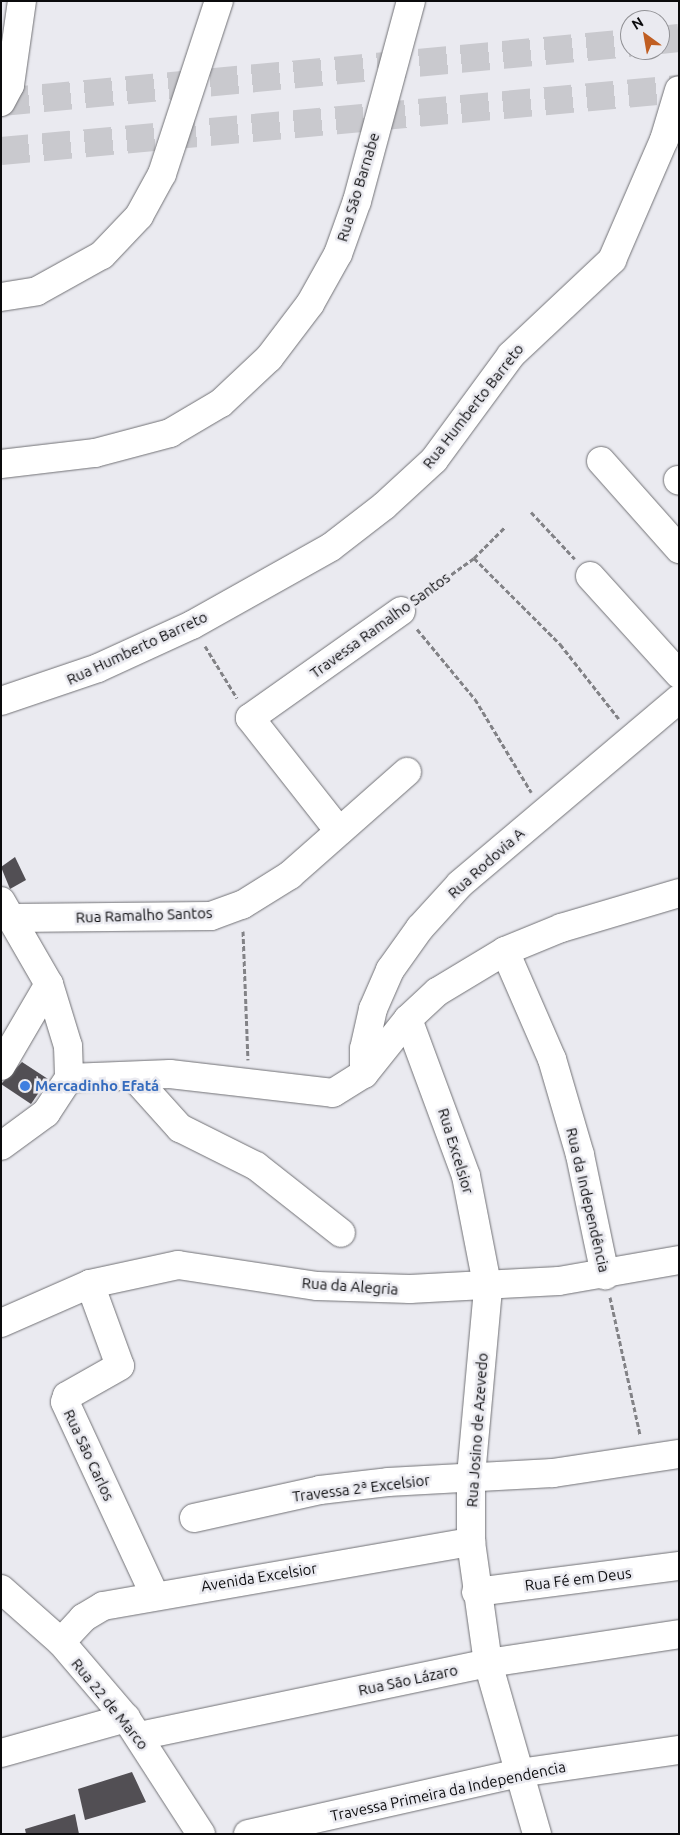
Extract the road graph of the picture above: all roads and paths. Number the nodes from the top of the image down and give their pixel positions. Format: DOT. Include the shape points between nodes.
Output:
graph roads {
  1 [pos="22,1"];
  2 [pos="219,1"];
  3 [pos="410,1"];
  4 [pos="679,90"];
  5 [pos="1,102"];
  6 [pos="671,144"];
  7 [pos="1,298"];
  8 [pos="601,461"];
  9 [pos="1,464"];
  10 [pos="531,512"];
  11 [pos="505,527"];
  12 [pos="679,549"];
  13 [pos="474,558"];
  14 [pos="590,576"];
  15 [pos="401,611"];
  16 [pos="192,625"];
  17 [pos="679,674"];
  18 [pos="679,699"];
  19 [pos="1,701"];
  20 [pos="250,718"];
  21 [pos="633,737"];
  22 [pos="407,772"];
  23 [pos="544,813"];
  24 [pos="339,831"];
  25 [pos="679,893"];
  26 [pos="242,905"];
  27 [pos="7,910"];
  28 [pos="505,951"];
  29 [pos="49,984"];
  30 [pos="408,1019"];
  31 [pos="1,1066"];
  32 [pos="364,1074"];
  33 [pos="134,1077"];
  34 [pos="69,1078"];
  35 [pos="249,1080"];
  36 [pos="1,1146"];
  37 [pos="340,1233"];
  38 [pos="679,1260"];
  39 [pos="605,1275"];
  40 [pos="90,1284"];
  41 [pos="488,1288"];
  42 [pos="1,1323"];
  43 [pos="679,1454"];
  44 [pos="645,1458"];
  45 [pos="471,1477"];
  46 [pos="194,1518"];
  47 [pos="471,1542"];
  48 [pos="679,1566"];
  49 [pos="1,1589"];
  50 [pos="476,1592"];
  51 [pos="154,1594"];
  52 [pos="679,1634"];
  53 [pos="61,1642"];
  54 [pos="488,1663"];
  55 [pos="132,1727"];
  56 [pos="679,1750"];
  57 [pos="1,1753"];
  58 [pos="519,1773"];
  59 [pos="201,1834"];
  60 [pos="248,1834"];
  61 [pos="537,1834"];
  1 -- 5 [label="street" via="10,85"];
  2 -- 7 [label="street" via="162,174 139,216 102,255 37,291"];
  3 -- 9 [label="street, Rua São Barnabe" via="357,201 338,254 310,304 269,358 221,403 170,433 95,453"];
  4 -- 6 [label="street, Rua Humberto Barreto"];
  6 -- 16 [label="street, Rua Humberto Barreto" via="612,260 511,355 434,460 341,540"];
  8 -- 12 [label="street"];
  10 -- 14 [label="path"];
  11 -- 13 [label="path, Travessa Ramalho Santos"];
  13 -- 15 [label="path, Travessa Ramalho Santos"];
  13 -- 21 [label="path" via="560,644"];
  14 -- 17 [label="street"];
  15 -- 20 [label="street, Travessa Ramalho Santos"];
  15 -- 23 [label="path" via="475,699"];
  16 -- 19 [label="street, Rua Humberto Barreto" via="98,668"];
  16 -- 20 [label="path"];
  18 -- 21 [label="street, Rua Rodovia A"];
  20 -- 24 [label="street"];
  21 -- 23 [label="street, Rua Rodovia A"];
  22 -- 24 [label="street, Rua Ramalho Santos"];
  23 -- 32 [label="street, Rua Rodovia A" via="460,884 399,956 373,1009 364,1048"];
  24 -- 26 [label="street, Rua Ramalho Santos" via="290,875"];
  25 -- 28 [label="street" via="561,928"];
  26 -- 27 [label="street, Rua Ramalho Santos" via="211,916"];
  26 -- 35 [label="path"];
  27 -- 29 [label="street"];
  28 -- 30 [label="street" via="437,992"];
  28 -- 39 [label="street, Rua da Independência" via="552,1059 580,1155"];
  29 -- 31 [label="street"];
  29 -- 34 [label="street" via="68,1046"];
  30 -- 32 [label="street"];
  30 -- 41 [label="street, Rua Excelsior" via="466,1176"];
  32 -- 35 [label="street" via="332,1093"];
  33 -- 34 [label="street"];
  33 -- 35 [label="street" via="170,1074"];
  33 -- 37 [label="street" via="180,1128 256,1166"];
  34 -- 36 [label="street" via="46,1113"];
  38 -- 39 [label="street, Rua da Alegria"];
  39 -- 41 [label="street, Rua da Alegria"];
  39 -- 44 [label="path, Rua da Independência"];
  40 -- 41 [label="street, Rua da Alegria" via="178,1265 317,1286"];
  40 -- 42 [label="street, Rua da Alegria"];
  40 -- 51 [label="street, Rua São Carlos" via="120,1366 67,1396 65,1402"];
  41 -- 45 [label="street, Rua Josino de Azevedo"];
  43 -- 44 [label="street, Travessa 2ª Excelsior"];
  44 -- 45 [label="street, Travessa 2ª Excelsior" via="553,1473"];
  45 -- 46 [label="street, Travessa 2ª Excelsior" via="320,1490"];
  45 -- 47 [label="street, Rua Josino de Azevedo"];
  47 -- 50 [label="street, Rua Josino de Azevedo"];
  47 -- 51 [label="street, Avenida Excelsior"];
  48 -- 50 [label="street, Rua Fé em Deus"];
  49 -- 53 [label="street, Rua 22 de Marco"];
  50 -- 54 [label="street, Rua Josino de Azevedo"];
  51 -- 53 [label="street, Avenida Excelsior" via="103,1606 83,1618"];
  52 -- 54 [label="street, Rua São Lázaro"];
  53 -- 55 [label="street, Rua 22 de Marco"];
  54 -- 55 [label="street, Rua São Lázaro"];
  54 -- 58 [label="street, Rua Josino de Azevedo"];
  55 -- 57 [label="street, Rua São Lázaro"];
  55 -- 59 [label="street, Rua 22 de Marco"];
  56 -- 58 [label="street, Travessa Primeira da Independencia"];
  58 -- 60 [label="street, Travessa Primeira da Independencia"];
  58 -- 61 [label="street, Rua Josino de Azevedo"];
}
